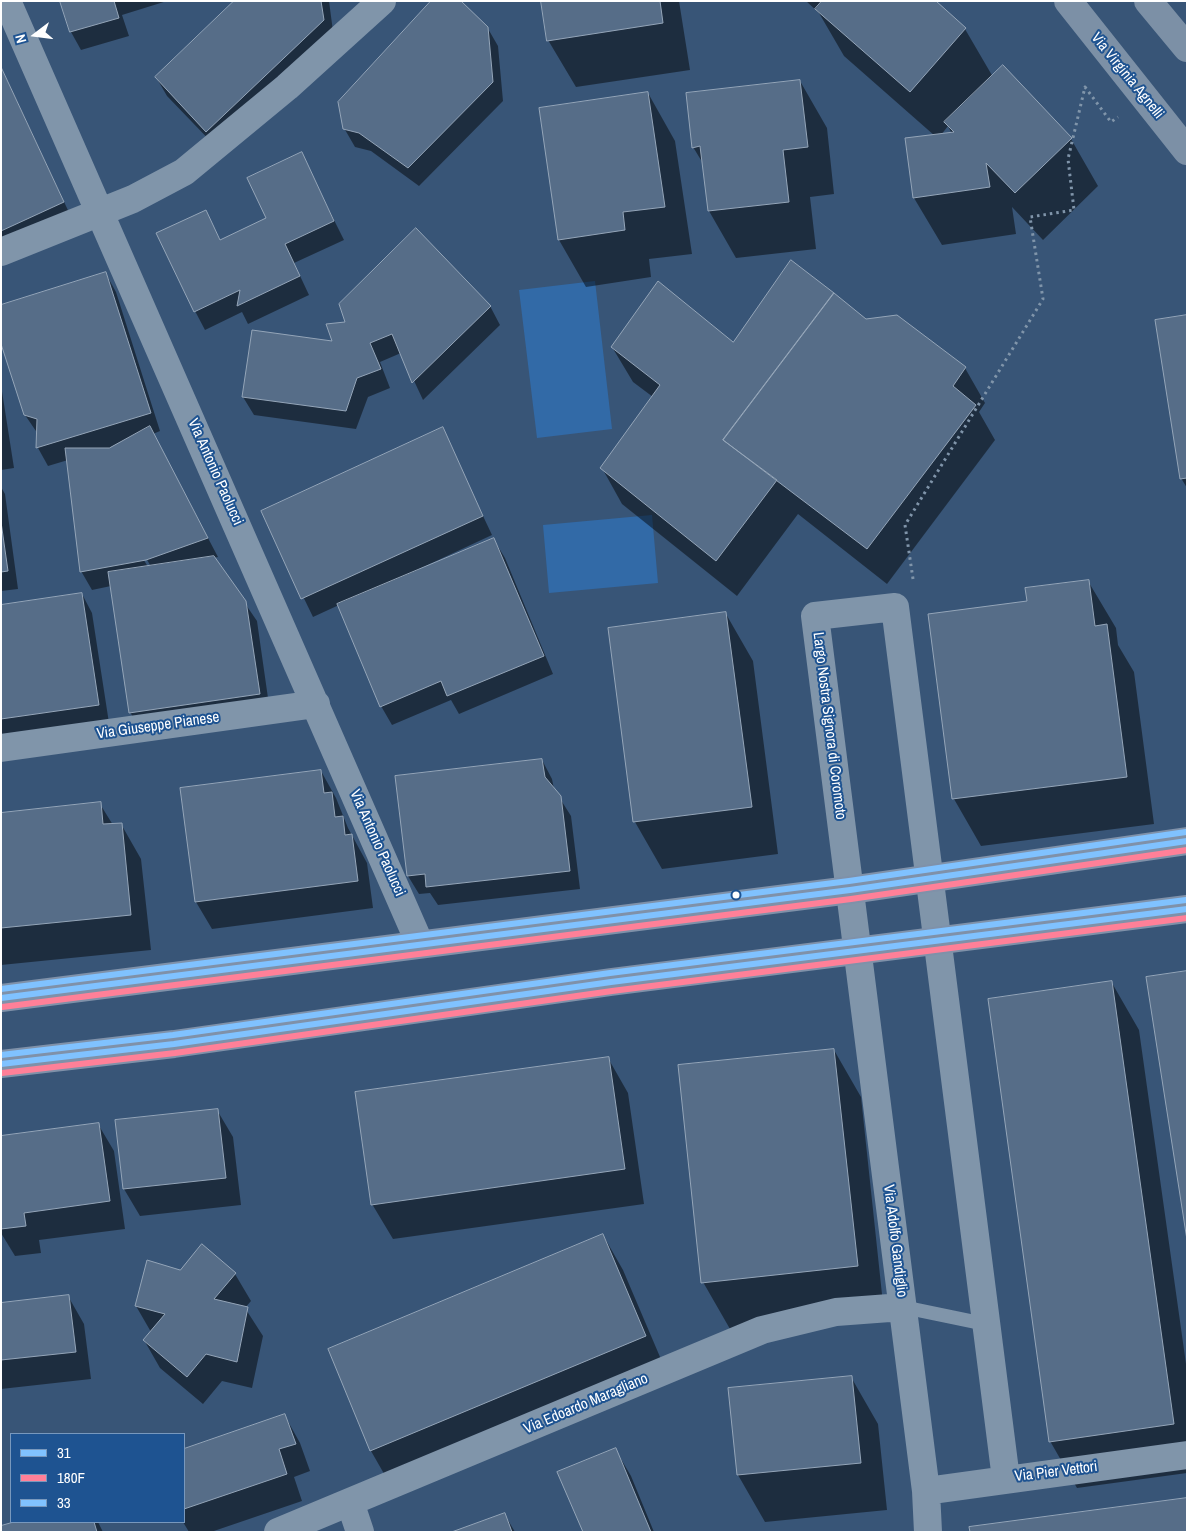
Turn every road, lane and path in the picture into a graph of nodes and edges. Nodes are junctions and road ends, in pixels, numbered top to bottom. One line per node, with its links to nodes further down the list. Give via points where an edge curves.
1 (7, 1): 8 (street, Via Antonio Paolucci)
2 (382, 1): 8 (street, via 288,87 195,165 153,190)
3 (1068, 1): 7 (street, Via Virginia Agnelli)
4 (1148, 1): 5 (street)
5 (1187, 48)
6 (1119, 117): 10 (path, via 1111,122 1086,87 1068,159 1074,210 1030,218 1043,299 905,525)
7 (1187, 151)
8 (101, 212): 9 (street); 11 (street, Via Antonio Paolucci)
9 (1, 252)
10 (913, 583)
11 (316, 704): 12 (street, Via Giuseppe Pianese); 18 (street, Via Antonio Paolucci)
12 (1, 748)
13 (1187, 841): 14 (main road)
14 (929, 879): 15 (main road); 15 (street, Largo Nostra Signora di Coromoto, via 895,608 815,616); 17 (street)
15 (850, 890): 18 (main road); 19 (street, Via Adolfo Gandiglio)
16 (1187, 909): 17 (main road)
17 (936, 941): 19 (main road); 23 (street)
18 (420, 944): 20 (main road)
19 (857, 951): 21 (main road, via 174,1044); 22 (street, Via Adolfo Gandiglio)
20 (1, 998)
21 (1, 1064)
22 (903, 1307): 23 (lane); 26 (street, Via Adolfo Gandiglio); 27 (street, Via Edoardo Maragliano, via 836,1312 762,1330)
23 (985, 1324): 25 (street)
24 (1187, 1455): 25 (street, Via Pier Vettori)
25 (1006, 1479): 26 (street, Via Pier Vettori)
26 (926, 1490): 30 (street, Via Adolfo Gandiglio)
27 (350, 1502): 28 (street, Via Edoardo Maragliano); 29 (street)
28 (278, 1532)
29 (360, 1532)
30 (928, 1532)

